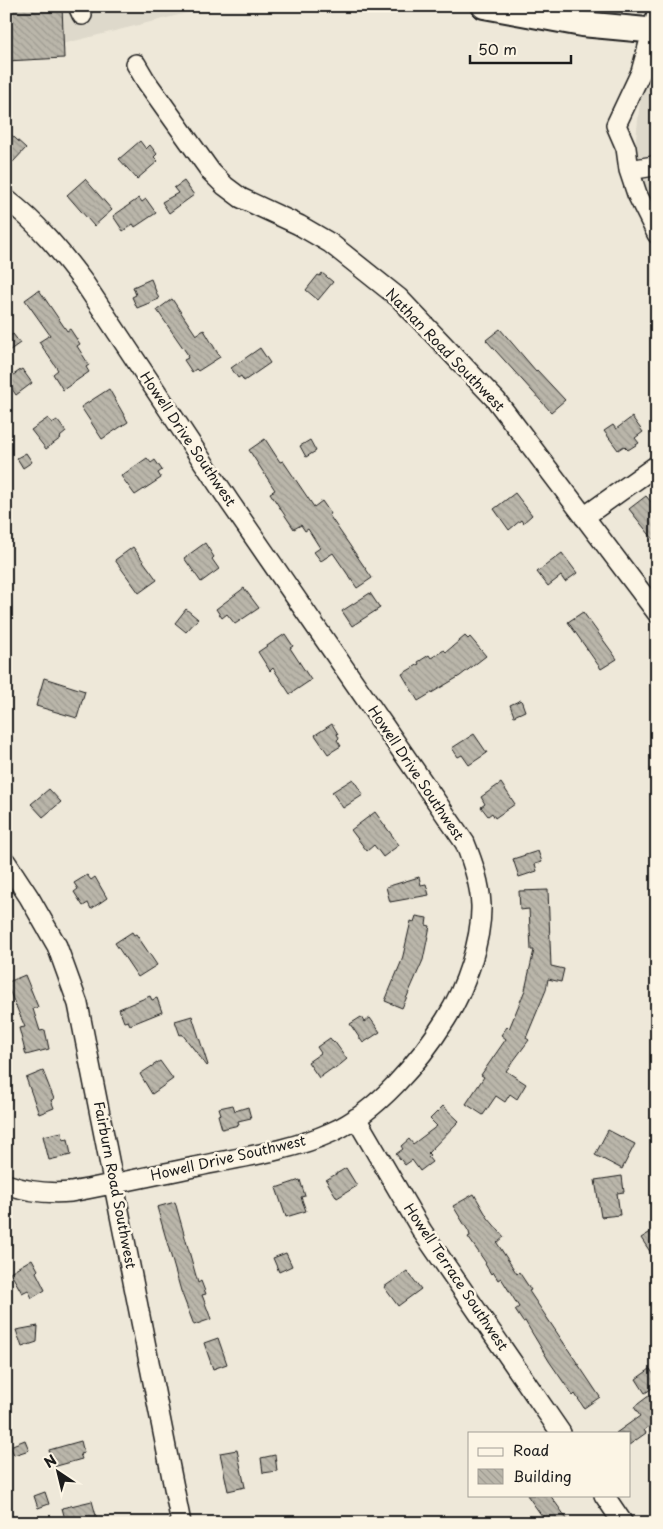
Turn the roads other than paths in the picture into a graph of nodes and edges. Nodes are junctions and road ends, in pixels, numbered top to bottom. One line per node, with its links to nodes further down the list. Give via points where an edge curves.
1 (484, 6): 2 (main road)
2 (513, 9): 3 (main road)
3 (542, 12): 4 (main road, via 582,24)
4 (656, 25): 7 (street, via 641,72 616,125 626,148)
5 (136, 64): 11 (street, Nathan Road Southwest, via 225,186 241,198 299,224 330,243 399,298 496,400)
6 (657, 164): 7 (street)
7 (629, 170): 9 (street, via 636,194)
8 (6, 199): 14 (street, Howell Drive Southwest, via 37,226 85,284 229,502 464,843 476,872 481,904 479,929 461,990 446,1019 413,1064 380,1099)
9 (657, 234)
10 (657, 466): 11 (street)
11 (584, 517): 12 (street, Nathan Road Southwest)
12 (657, 613)
13 (6, 862): 16 (street, Fairburn Road Southwest, via 56,946 78,1004)
14 (356, 1118): 16 (street, Howell Drive Southwest, via 303,1143); 17 (street, Howell Terrace Southwest, via 422,1231)
15 (6, 1184): 16 (street, Howell Drive Southwest, via 50,1194)
16 (114, 1184): 19 (street, Fairburn Road Southwest)
17 (560, 1432)
18 (605, 1496): 20 (street)
19 (181, 1523)
20 (623, 1523)

